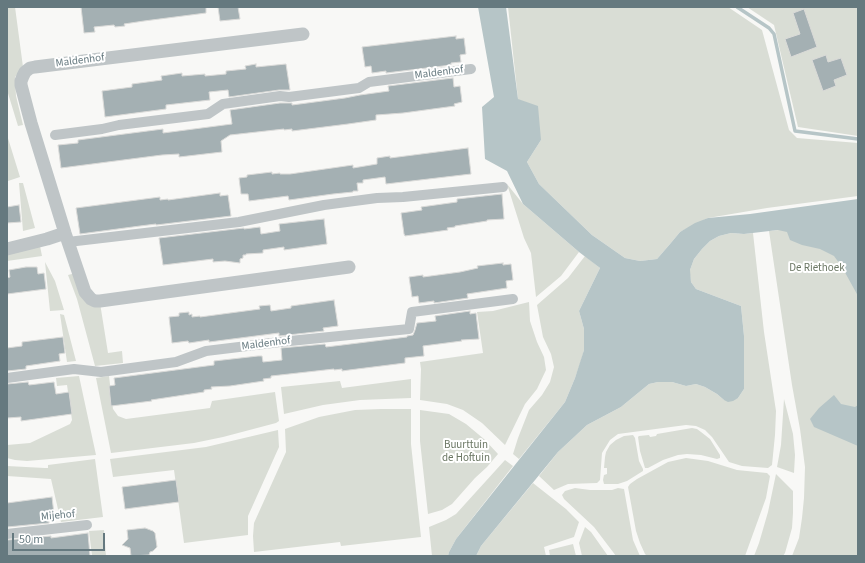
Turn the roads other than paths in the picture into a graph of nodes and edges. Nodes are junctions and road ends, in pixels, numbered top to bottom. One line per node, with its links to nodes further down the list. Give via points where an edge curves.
1 (303, 34): 5 (street, Maldenhof, via 40,66 25,72 21,85)
2 (471, 69): 3 (street, Maldenhof, via 369,82 360,88 223,104 208,114)
3 (55, 135)
4 (503, 187): 5 (street, via 339,203 239,222)
5 (66, 238): 6 (street, via 47,239); 7 (street, Maldenhof, via 85,292 95,301)
6 (7, 249)
7 (349, 267)
8 (513, 299): 9 (street, Maldenhof, via 412,312 409,329 206,351 176,362 101,372 74,369)
9 (7, 378)
10 (88, 525): 11 (street, Mijehof)
11 (7, 534)

